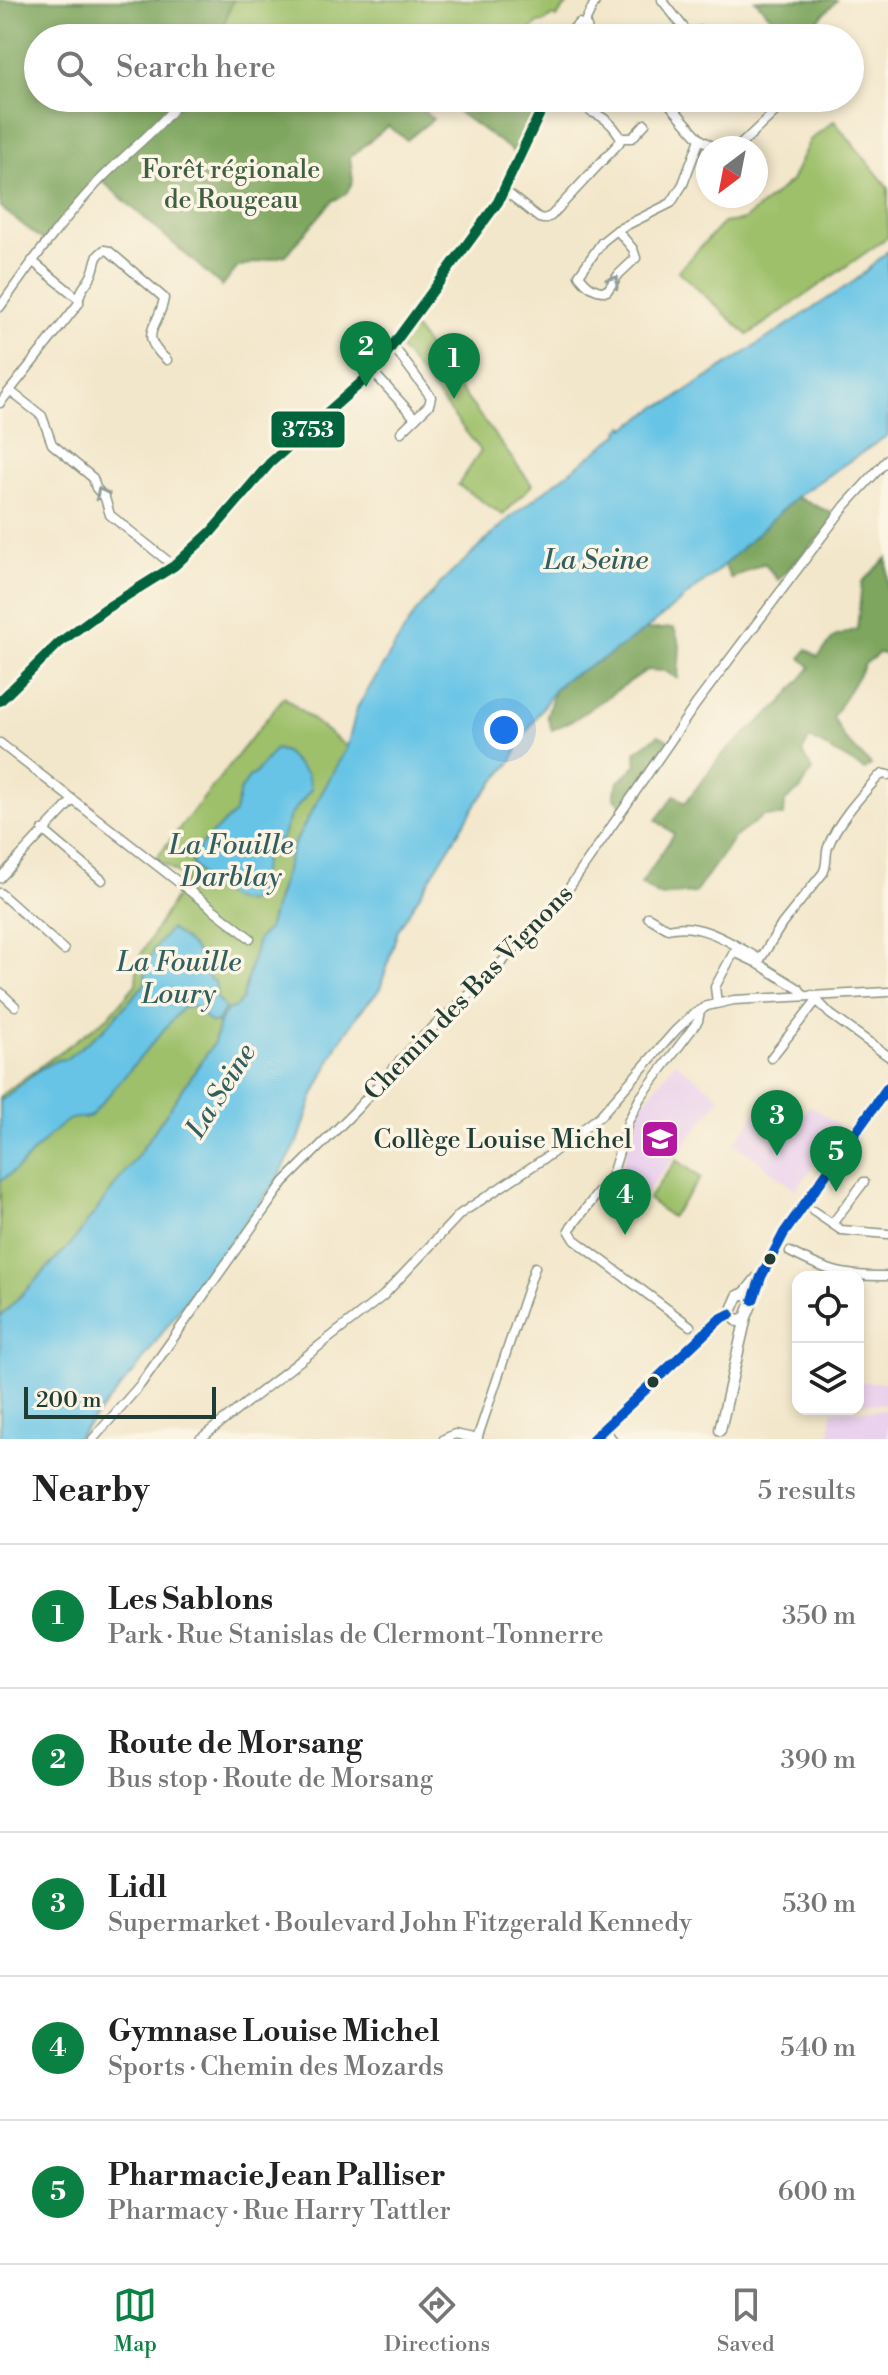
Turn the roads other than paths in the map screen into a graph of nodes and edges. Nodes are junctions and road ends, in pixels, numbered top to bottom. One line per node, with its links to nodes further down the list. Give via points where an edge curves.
1 (596, 0): 4 (street)
2 (662, 0): 5 (street)
3 (578, 24): 4 (street)
4 (584, 24)
5 (677, 24)
6 (171, 112): 18 (street, via 99,182)
7 (540, 112): 16 (street)
8 (591, 112): 14 (street, via 601,115)
9 (676, 112): 12 (street)
10 (775, 112): 13 (street)
11 (645, 124): 14 (street, via 632,138)
12 (697, 136)
13 (750, 136)
14 (621, 138): 16 (street, via 544,219)
15 (696, 150): 17 (street, via 671,203)
16 (504, 190): 21 (street)
17 (617, 230): 17 (street, one-way to 17, via 579,275 601,292 636,258)
18 (32, 261): 19 (street); 20 (street)
19 (79, 299): 22 (street, via 96,256 109,251 162,294 164,302 150,338); 24 (street)
20 (0, 307)
21 (394, 347): 23 (street); 26 (street, via 431,396)
22 (167, 360)
23 (373, 372): 26 (street); 29 (street, via 270,463)
24 (10, 391): 25 (street); 29 (street, one-way to 24, via 110,515 93,478 52,444 42,416)
25 (0, 403)
26 (415, 418): 27 (street)
27 (401, 432)
28 (888, 459): 64 (street, Chemin des Bas Vignons, via 845,506 696,704 560,901 284,1182 140,1385)
29 (174, 566): 30 (street, via 59,643)
30 (0, 701)
31 (0, 743): 33 (street)
32 (888, 775): 41 (street, via 881,774 852,808 827,848 823,873)
33 (72, 801): 34 (street); 39 (street)
34 (43, 830): 35 (street); 36 (street)
35 (0, 878)
36 (102, 880)
37 (0, 893): 40 (street)
38 (648, 917): 41 (street, via 668,929 680,926 718,935)
39 (250, 938)
40 (64, 950)
41 (758, 963): 44 (street); 45 (street, via 734,952 715,987)
42 (0, 992): 46 (street)
43 (888, 992): 44 (street)
44 (810, 997): 45 (street); 48 (street); 49 (street)
45 (717, 1003): 47 (street)
46 (15, 1006)
47 (700, 1011): 61 (street, via 698,1021 640,1098 612,1175 569,1230 575,1240); 65 (street, via 676,1030 600,1116 460,1214 383,1296)
48 (888, 1056)
49 (771, 1058)
50 (888, 1087): 58 (main road, via 880,1107 783,1237)
51 (864, 1182): 53 (street)
52 (813, 1211): 53 (street)
53 (832, 1224): 54 (street, via 851,1233)
54 (888, 1234)
55 (790, 1252): 57 (street, via 837,1274)
56 (535, 1267): 67 (street)
57 (888, 1276)
58 (749, 1297): 59 (main road, via 738,1296); 60 (main road)
59 (730, 1314): 60 (main road); 62 (main road)
60 (744, 1319): 63 (main road)
61 (690, 1326)
62 (604, 1429): 68 (main road); 69 (street)
63 (720, 1434)
64 (93, 1439)
65 (200, 1439)
66 (444, 1439): 67 (street, via 455,1434)
67 (477, 1439)
68 (593, 1439)
69 (612, 1439)

